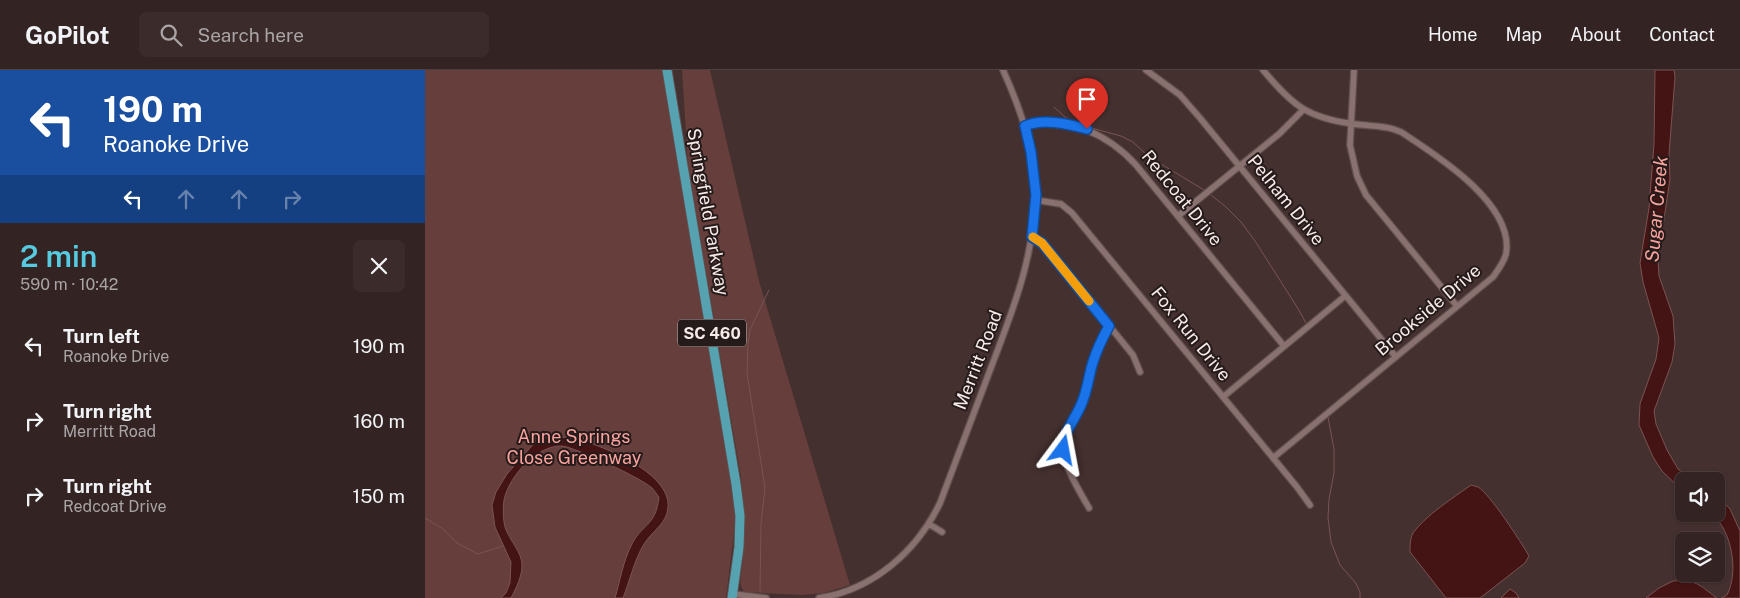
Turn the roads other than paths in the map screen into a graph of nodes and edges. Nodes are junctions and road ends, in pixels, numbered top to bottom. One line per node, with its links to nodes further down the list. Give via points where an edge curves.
1 (667, 70): 25 (main road, Springfield Parkway / SC 460, via 736,484 740,516)
2 (1003, 70): 8 (street, Merritt Road)
3 (1146, 70): 9 (street, Pelham Drive, via 1180,95)
4 (1263, 70): 6 (street, Brookside Drive)
5 (1355, 70): 7 (street)
6 (1303, 110): 7 (street, Brookside Drive); 9 (street)
7 (1351, 124): 14 (street, via 1352,157 1366,195); 14 (street, Brookside Drive, via 1386,127 1412,139 1458,170 1501,221 1506,247 1501,264 1493,277)
8 (1025, 126): 10 (street, Merritt Road); 11 (street, Redcoat Drive, via 1059,123 1103,136 1129,156)
9 (1240, 166): 11 (street); 13 (street, Pelham Drive)
10 (1035, 200): 12 (street, Merritt Road); 19 (street, Fox Run Drive, via 1061,204 1072,213)
11 (1178, 216): 16 (street, Redcoat Drive)
12 (1032, 237): 15 (street, via 1042,243); 23 (street, Merritt Road, via 1016,302 940,503)
13 (1345, 296): 16 (street); 17 (street, Pelham Drive)
14 (1457, 306): 17 (street, Brookside Drive)
15 (1109, 326): 18 (street, via 1133,355); 22 (street, via 1092,364 1083,402 1063,441 1072,480)
16 (1284, 346): 19 (street)
17 (1395, 356): 20 (street, Brookside Drive)
18 (1140, 372)
19 (1223, 397): 20 (street, Fox Run Drive)
20 (1273, 458): 21 (street, Fox Run Drive)
21 (1310, 505)
22 (1089, 508)
23 (929, 524): 24 (street); 27 (street, Merritt Road, via 904,554 879,574 851,589)
24 (942, 532)
25 (733, 596): 26 (street)
26 (766, 598)
27 (819, 598)

